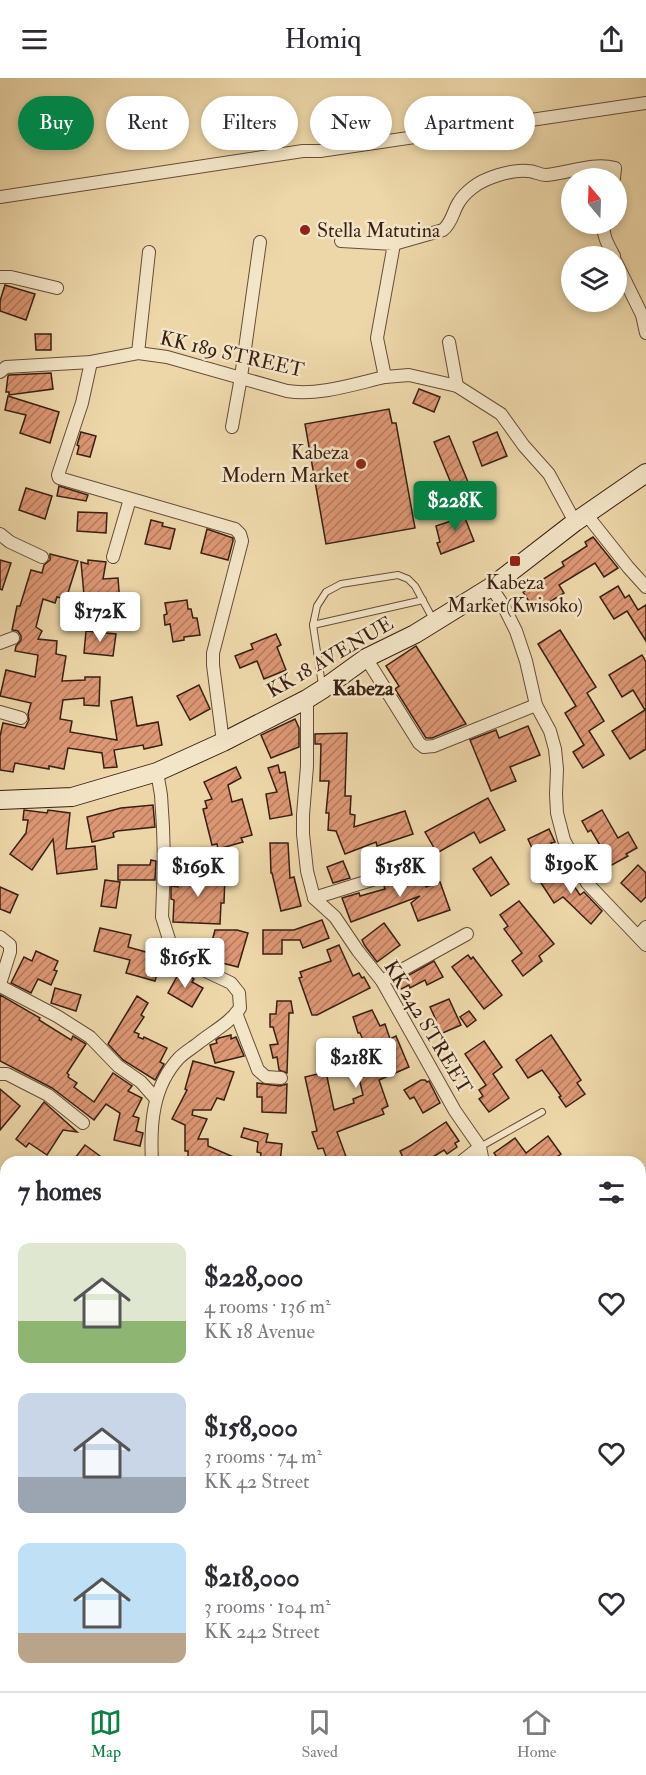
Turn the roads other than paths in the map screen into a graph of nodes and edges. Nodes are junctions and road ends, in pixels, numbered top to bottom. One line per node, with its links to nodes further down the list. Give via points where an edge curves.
1 (646, 103): 5 (street)
2 (577, 168): 3 (street)
3 (615, 168)
4 (561, 172): 8 (street, via 545,175 528,171 484,180 464,195 443,230)
5 (0, 197)
6 (341, 241): 8 (street)
7 (260, 242): 18 (street)
8 (394, 244): 19 (street, via 377,338)
9 (149, 252): 15 (street)
10 (0, 277): 12 (street)
11 (627, 284): 13 (street)
12 (57, 288)
13 (646, 333)
14 (450, 342): 20 (street)
15 (138, 353): 16 (street, KK 189 STREET); 18 (street, KK 189 STREET)
16 (91, 362): 17 (street, KK 189 STREET, via 11,366); 23 (street, via 58,475 64,481)
17 (0, 372)
18 (241, 377): 19 (street, KK 189 STREET, via 298,393); 21 (street)
19 (385, 377): 20 (street, KK 189 STREET, via 409,375)
20 (457, 386): 24 (street, KK 189 STREET, via 501,414)
21 (232, 427)
22 (646, 473): 24 (main road, KK 18 AVENUE)
23 (129, 499): 27 (street); 41 (street, via 235,528 240,534 242,541 213,653)
24 (580, 518): 28 (main road, KK 18 AVENUE); 29 (street, KK 189 STREET)
25 (0, 534): 26 (street)
26 (42, 557)
27 (113, 557)
28 (492, 587): 31 (main road, KK 18 AVENUE); 38 (street, via 516,631)
29 (646, 587)
30 (423, 600): 31 (lane); 32 (lane); 32 (lane, via 408,579 398,575 341,584 326,592 317,606)
31 (435, 622): 35 (main road, KK 18 AVENUE)
32 (313, 625): 36 (lane)
33 (13, 638): 34 (street)
34 (0, 642)
35 (366, 658): 36 (main road, KK 18 AVENUE); 38 (street, via 424,747)
36 (323, 689): 37 (main road, KK 18 AVENUE)
37 (307, 699): 41 (main road, KK 18 AVENUE); 45 (street, via 303,834)
38 (537, 705): 47 (street, via 555,749 557,813 564,840 587,883)
39 (0, 712): 40 (street)
40 (21, 717)
41 (223, 742): 42 (main road, KK 18 AVENUE)
42 (157, 772): 43 (main road, KK 18 AVENUE, via 72,797); 51 (street, via 163,827 162,916 172,950 178,958 231,983 239,993 240,1008)
43 (0, 800)
44 (394, 873): 45 (street)
45 (314, 898): 49 (street, KK 242 STREET, via 335,917)
46 (467, 934): 49 (street)
47 (643, 936)
48 (0, 937): 50 (street, via 10,945)
49 (382, 981): 57 (street, KK 242 STREET, via 455,1111)
50 (0, 985): 54 (street, via 90,1037)
51 (236, 1013): 53 (street, via 258,1070 266,1077); 54 (street, via 180,1057 159,1087)
52 (0, 1074): 56 (street, via 48,1095)
53 (281, 1078)
54 (156, 1100): 58 (street)
55 (542, 1112): 57 (lane)
56 (83, 1123)
57 (480, 1147): 59 (street); 60 (street)
58 (152, 1156)
59 (469, 1156)
60 (482, 1156)

